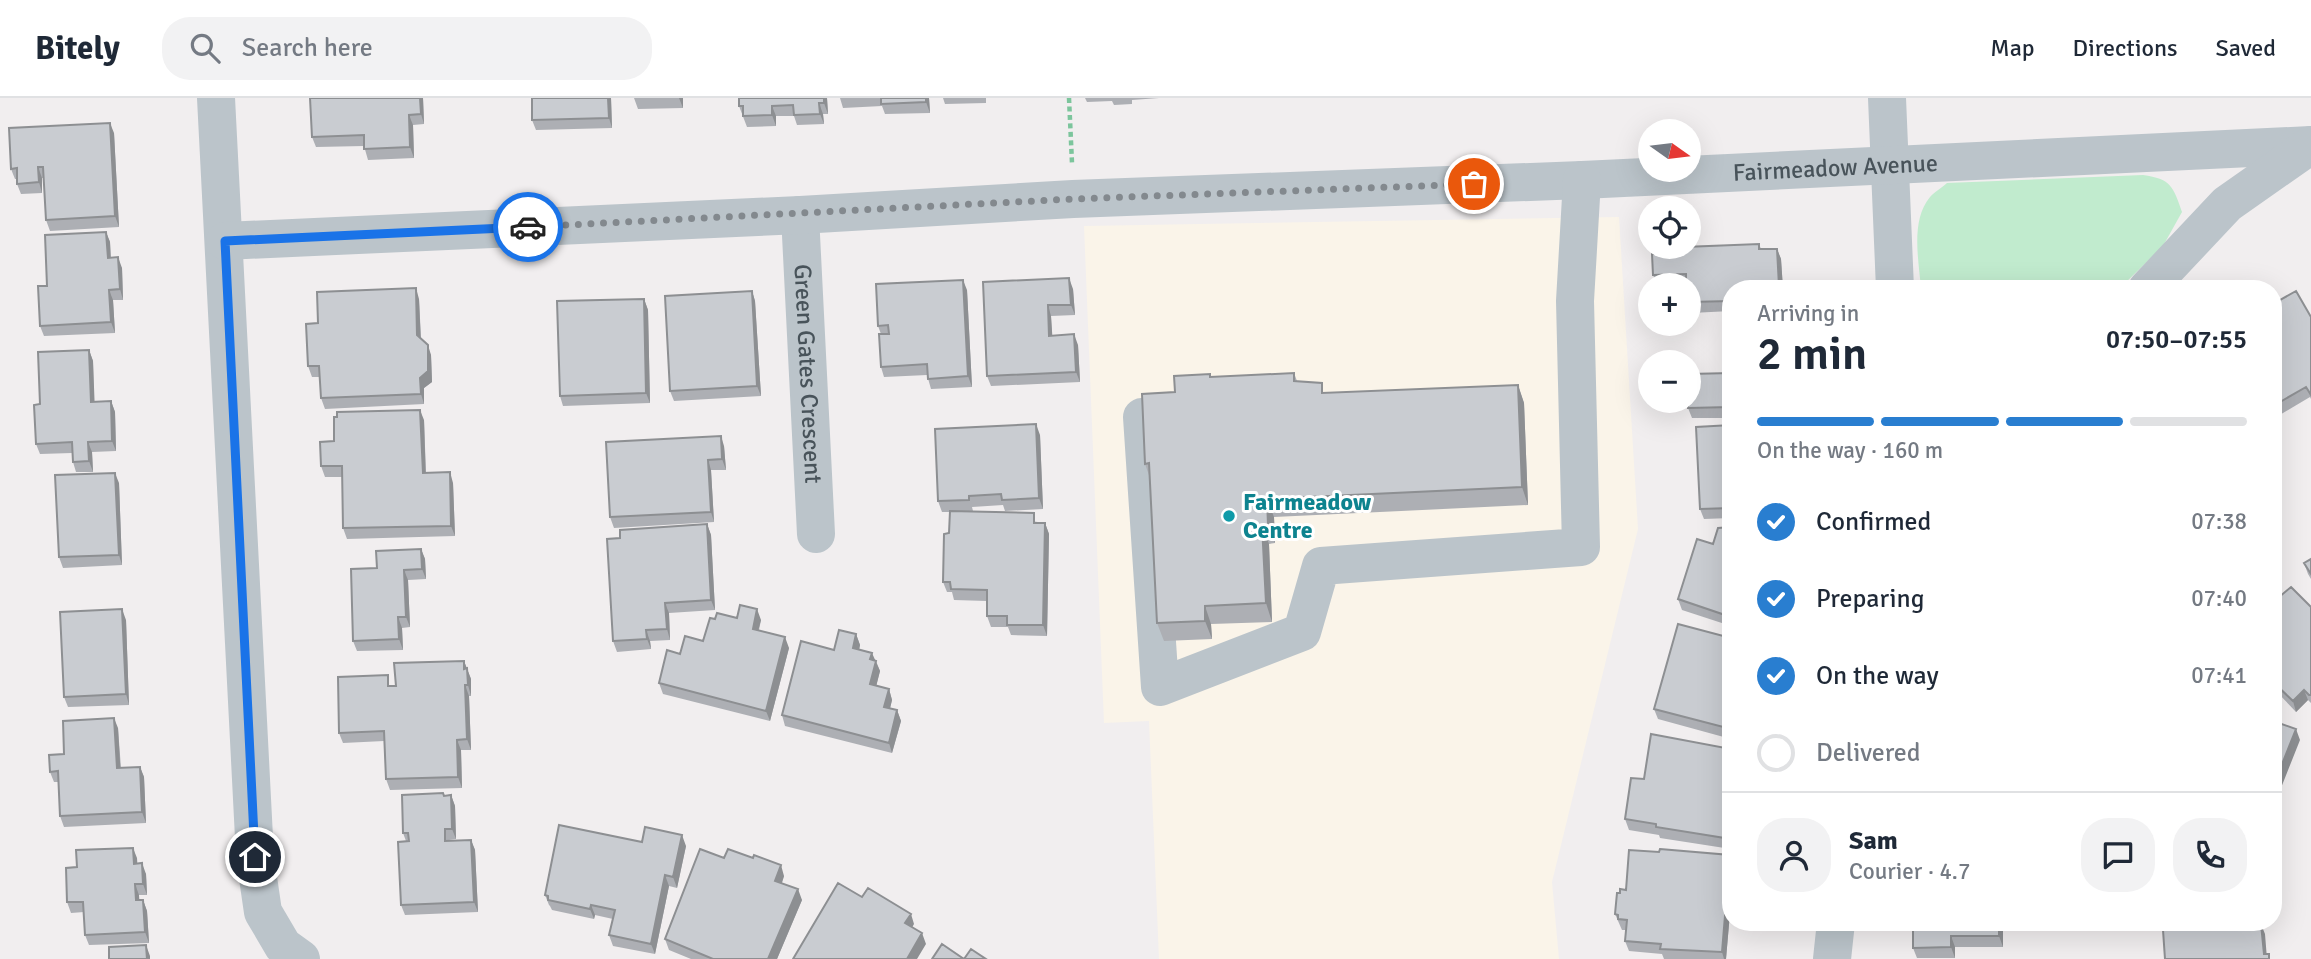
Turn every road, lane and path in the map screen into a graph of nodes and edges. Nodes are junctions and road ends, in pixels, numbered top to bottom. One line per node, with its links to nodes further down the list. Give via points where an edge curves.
1 (216, 98): 8 (street)
2 (1069, 98): 6 (path)
3 (1886, 98): 4 (street)
4 (1891, 163): 5 (street, Fairmeadow Avenue); 9 (street); 10 (street, Fairmeadow Avenue, via 2311,145 2227,204)
5 (1581, 180): 6 (street, Fairmeadow Avenue); 11 (street, via 1575,301 1581,547 1321,566 1302,632 1160,687)
6 (1073, 199): 7 (street, Fairmeadow Avenue)
7 (800, 215): 8 (street, Fairmeadow Avenue); 12 (street, Green Gates Crescent)
8 (225, 241): 14 (street, via 255,857 263,912 283,946)
9 (1895, 280)
10 (2155, 280)
11 (1142, 417)
12 (816, 534)
13 (1835, 931): 15 (street)
14 (301, 959)
15 (1832, 959)

